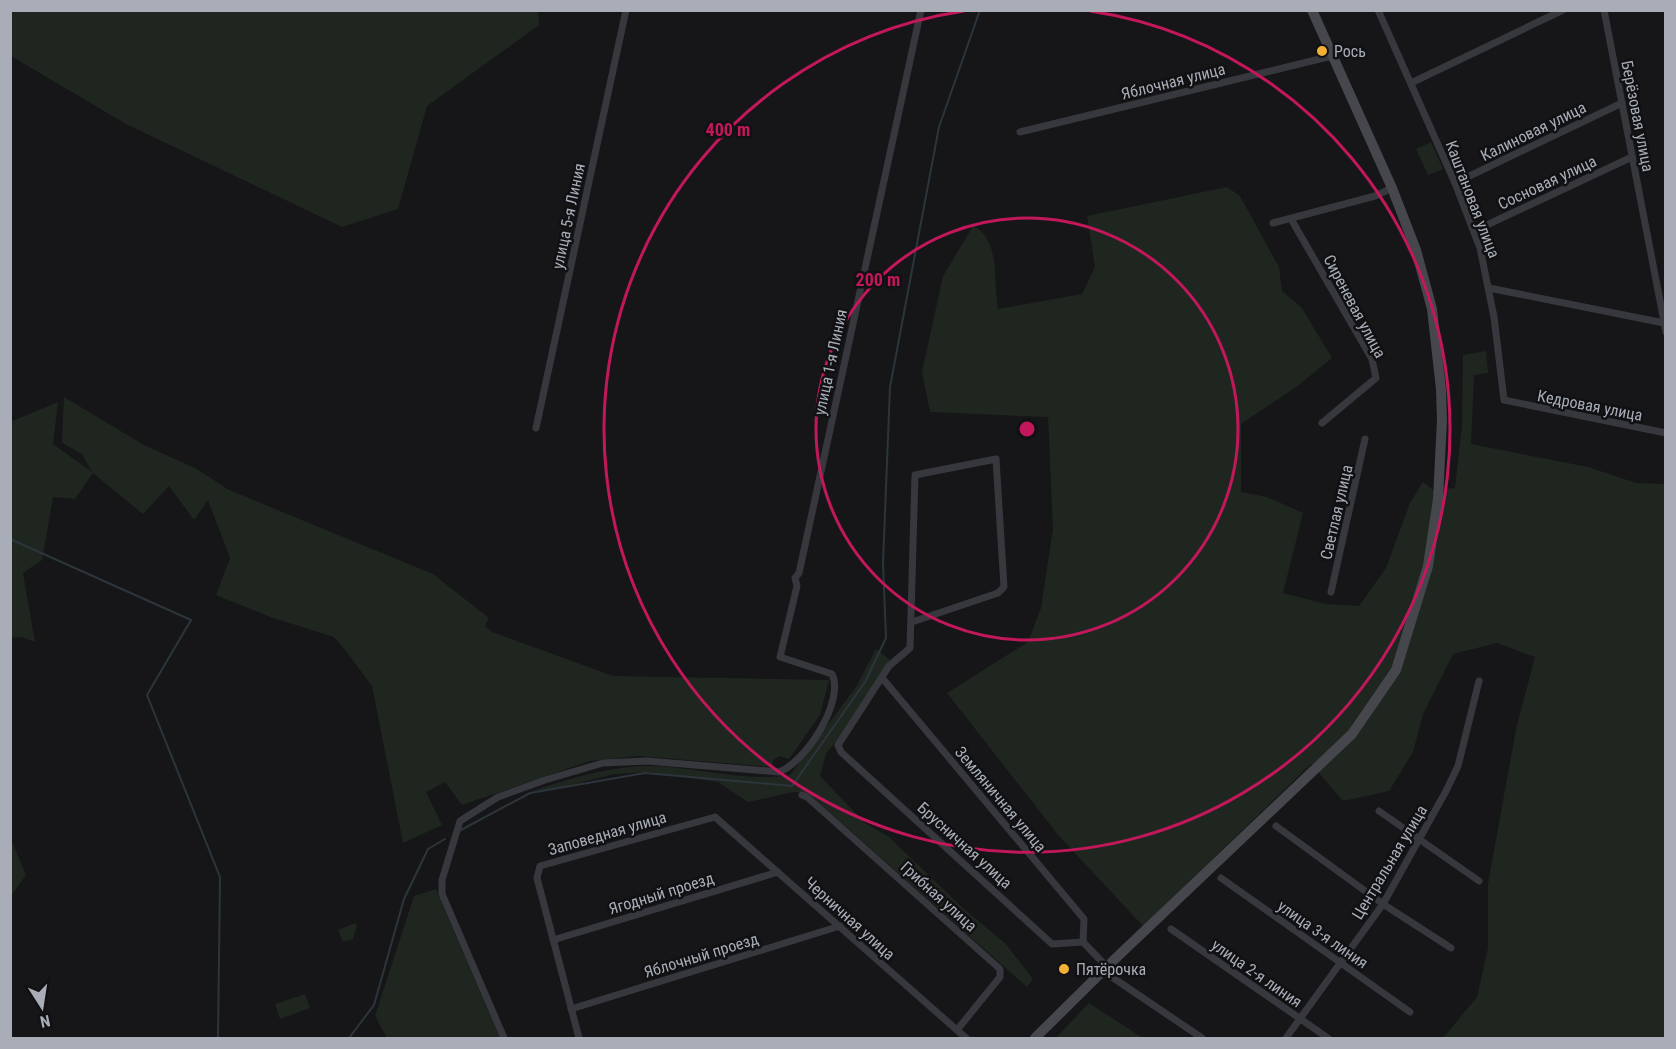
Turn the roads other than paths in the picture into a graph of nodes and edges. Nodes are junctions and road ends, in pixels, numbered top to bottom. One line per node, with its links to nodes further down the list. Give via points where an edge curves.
1 (626, 10): 22 (street, улица 5-я Линия)
2 (921, 10): 49 (street, улица 1-я Линия, via 780,657 831,674 837,685 832,705 802,756 786,770 774,773 647,761 603,763 498,798 460,821 442,880 442,894)
3 (1312, 10): 7 (street)
4 (1378, 10): 8 (street, Каштановая улица)
5 (1563, 10): 8 (street)
6 (1604, 10): 9 (street, Берёзовая улица)
7 (1332, 56): 10 (street, Яблочная улица); 13 (street)
8 (1411, 83): 12 (street, Каштановая улица)
9 (1622, 103): 11 (street, Берёзовая улица); 12 (street, Калиновая улица)
10 (1020, 132)
11 (1632, 157): 16 (street, Сосновая улица); 18 (street, Берёзовая улица)
12 (1455, 183): 16 (street, Каштановая улица)
13 (1392, 188): 14 (street); 44 (street, via 1416,250 1432,309 1442,420 1438,499 1428,566 1396,670 1352,734)
14 (1291, 219): 15 (street); 21 (street, Сиреневая улица, via 1372,360 1376,378)
15 (1273, 224)
16 (1474, 231): 17 (street, Каштановая улица)
17 (1489, 288): 18 (street); 20 (street, Каштановая улица, via 1502,397)
18 (1664, 323): 19 (street, Берёзовая улица)
19 (1665, 332)
20 (1510, 403): 23 (street, Кедровая улица)
21 (1322, 423)
22 (536, 428)
23 (1665, 433)
24 (1365, 439): 25 (street, Светлая улица)
25 (1331, 592)
26 (912, 622): 26 (street, via 998,593 1004,587 996,459 915,475); 27 (street, via 909,648)
27 (883, 679): 41 (street, Земляничная улица, via 1084,919); 41 (street, Брусничная улица, via 838,745 841,752 1052,944)
28 (1479, 681): 33 (street, Центральная улица, via 1458,766)
29 (802, 795): 48 (street, Грибная улица, via 1000,969 1000,976)
30 (1379, 811): 33 (street)
31 (716, 817): 34 (street, Черничная улица); 40 (street, Заповедная улица, via 540,866 537,878)
32 (1276, 826): 37 (street)
33 (1418, 840): 36 (street); 37 (street, Центральная улица)
34 (778, 872): 38 (street, Черничная улица); 40 (street, Ягодный проезд)
35 (1221, 878): 43 (street, улица 3-я линия)
36 (1479, 881)
37 (1383, 903): 42 (street); 43 (street, Центральная улица)
38 (840, 926): 45 (street, Яблочный проезд); 48 (street, Черничная улица)
39 (1171, 929): 47 (street, улица 2-я линия)
40 (553, 940): 45 (street, Заповедная улица)
41 (1083, 942): 44 (street)
42 (1451, 948)
43 (1341, 961): 46 (street, улица 3-я линия); 47 (street, Центральная улица)
44 (1105, 969): 52 (street); 53 (street)
45 (571, 1010): 50 (street, Заповедная улица)
46 (1410, 1012)
47 (1299, 1019): 54 (street, Центральная улица); 55 (street, улица 2-я линия)
48 (957, 1030): 51 (street, Черничная улица)
49 (504, 1038)
50 (579, 1038)
51 (966, 1038)
52 (1035, 1038)
53 (1202, 1038)
54 (1286, 1038)
55 (1328, 1038)

